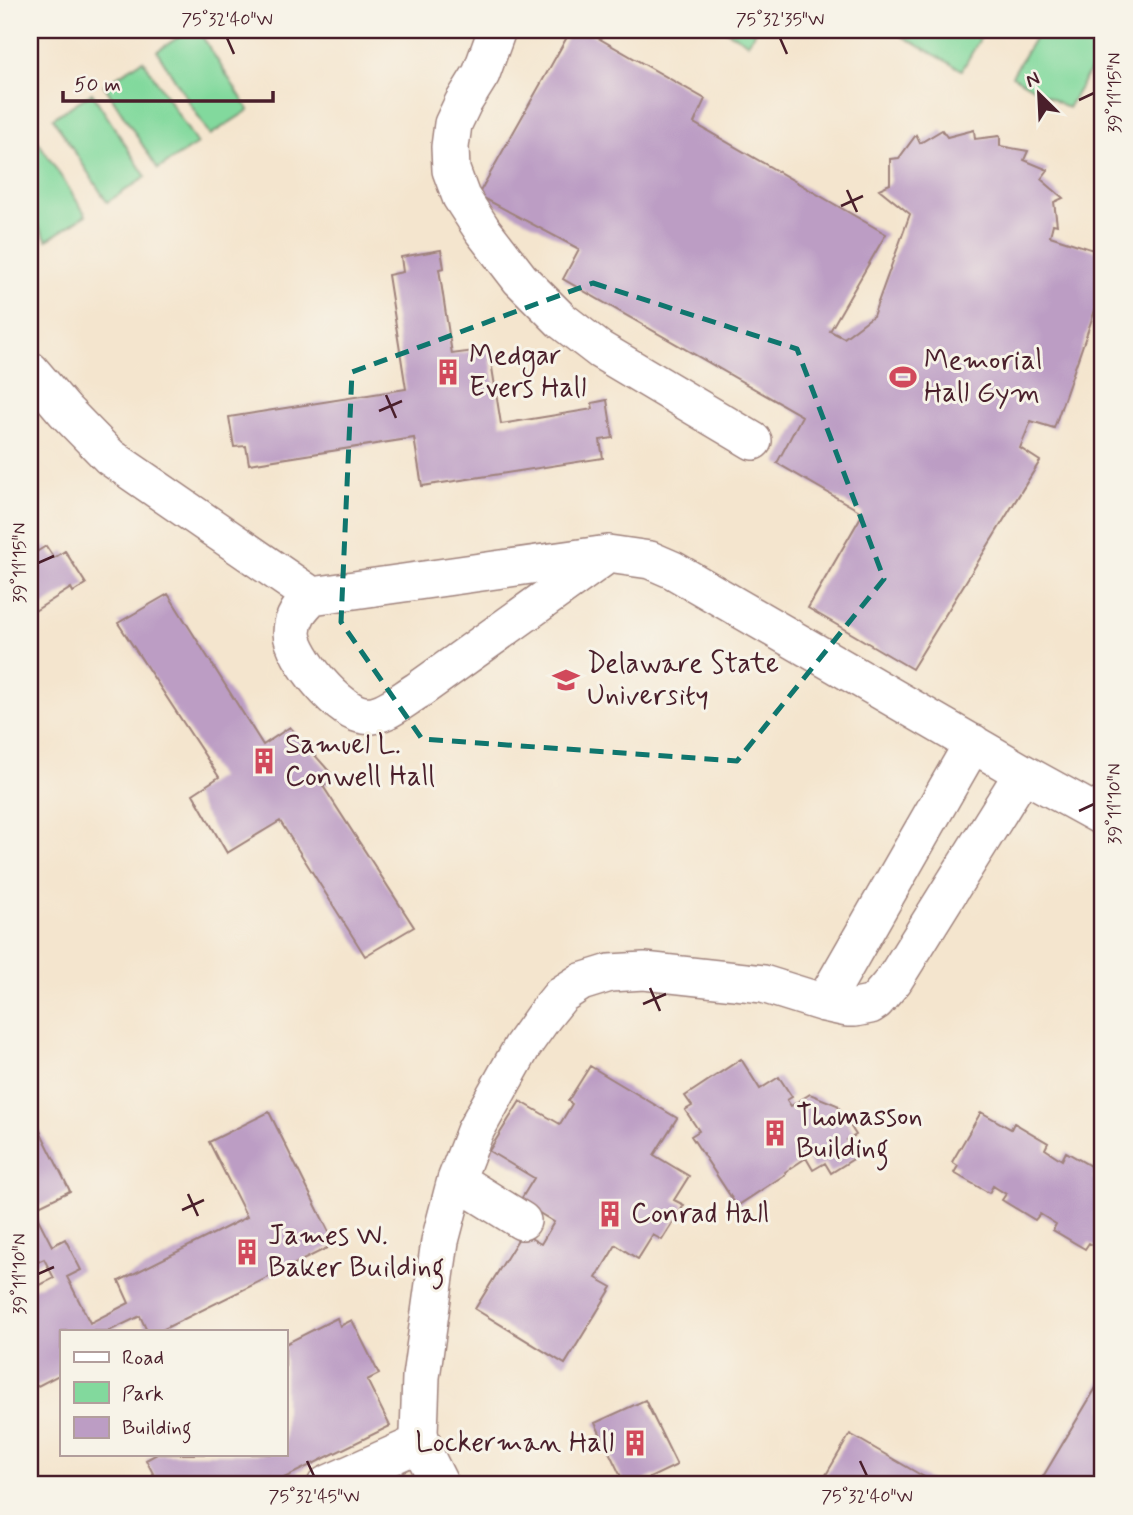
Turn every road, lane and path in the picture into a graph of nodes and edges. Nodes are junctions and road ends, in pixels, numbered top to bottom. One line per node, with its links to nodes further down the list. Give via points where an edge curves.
1 (497, 30): 3 (lane, via 481,74 453,124 451,170 461,198 520,279 561,320 600,351)
2 (30, 370): 5 (lane, via 110,457)
3 (753, 441)
4 (608, 554): 5 (lane); 5 (lane, via 417,691 366,716 335,699 298,650 292,634 297,612); 6 (lane, via 650,560 673,570)
5 (312, 596)
6 (973, 743): 7 (lane); 9 (lane)
7 (1023, 773): 8 (lane); 9 (lane, via 894,981 870,1005 847,1008)
8 (1103, 817)
9 (824, 1003): 10 (lane, via 763,984 644,971 610,973 581,982 561,995 522,1047 475,1131)
10 (456, 1181): 11 (lane); 12 (lane, via 440,1241 421,1377)
11 (522, 1221)
12 (422, 1442): 13 (lane); 14 (lane)
13 (326, 1485)
14 (440, 1485)

